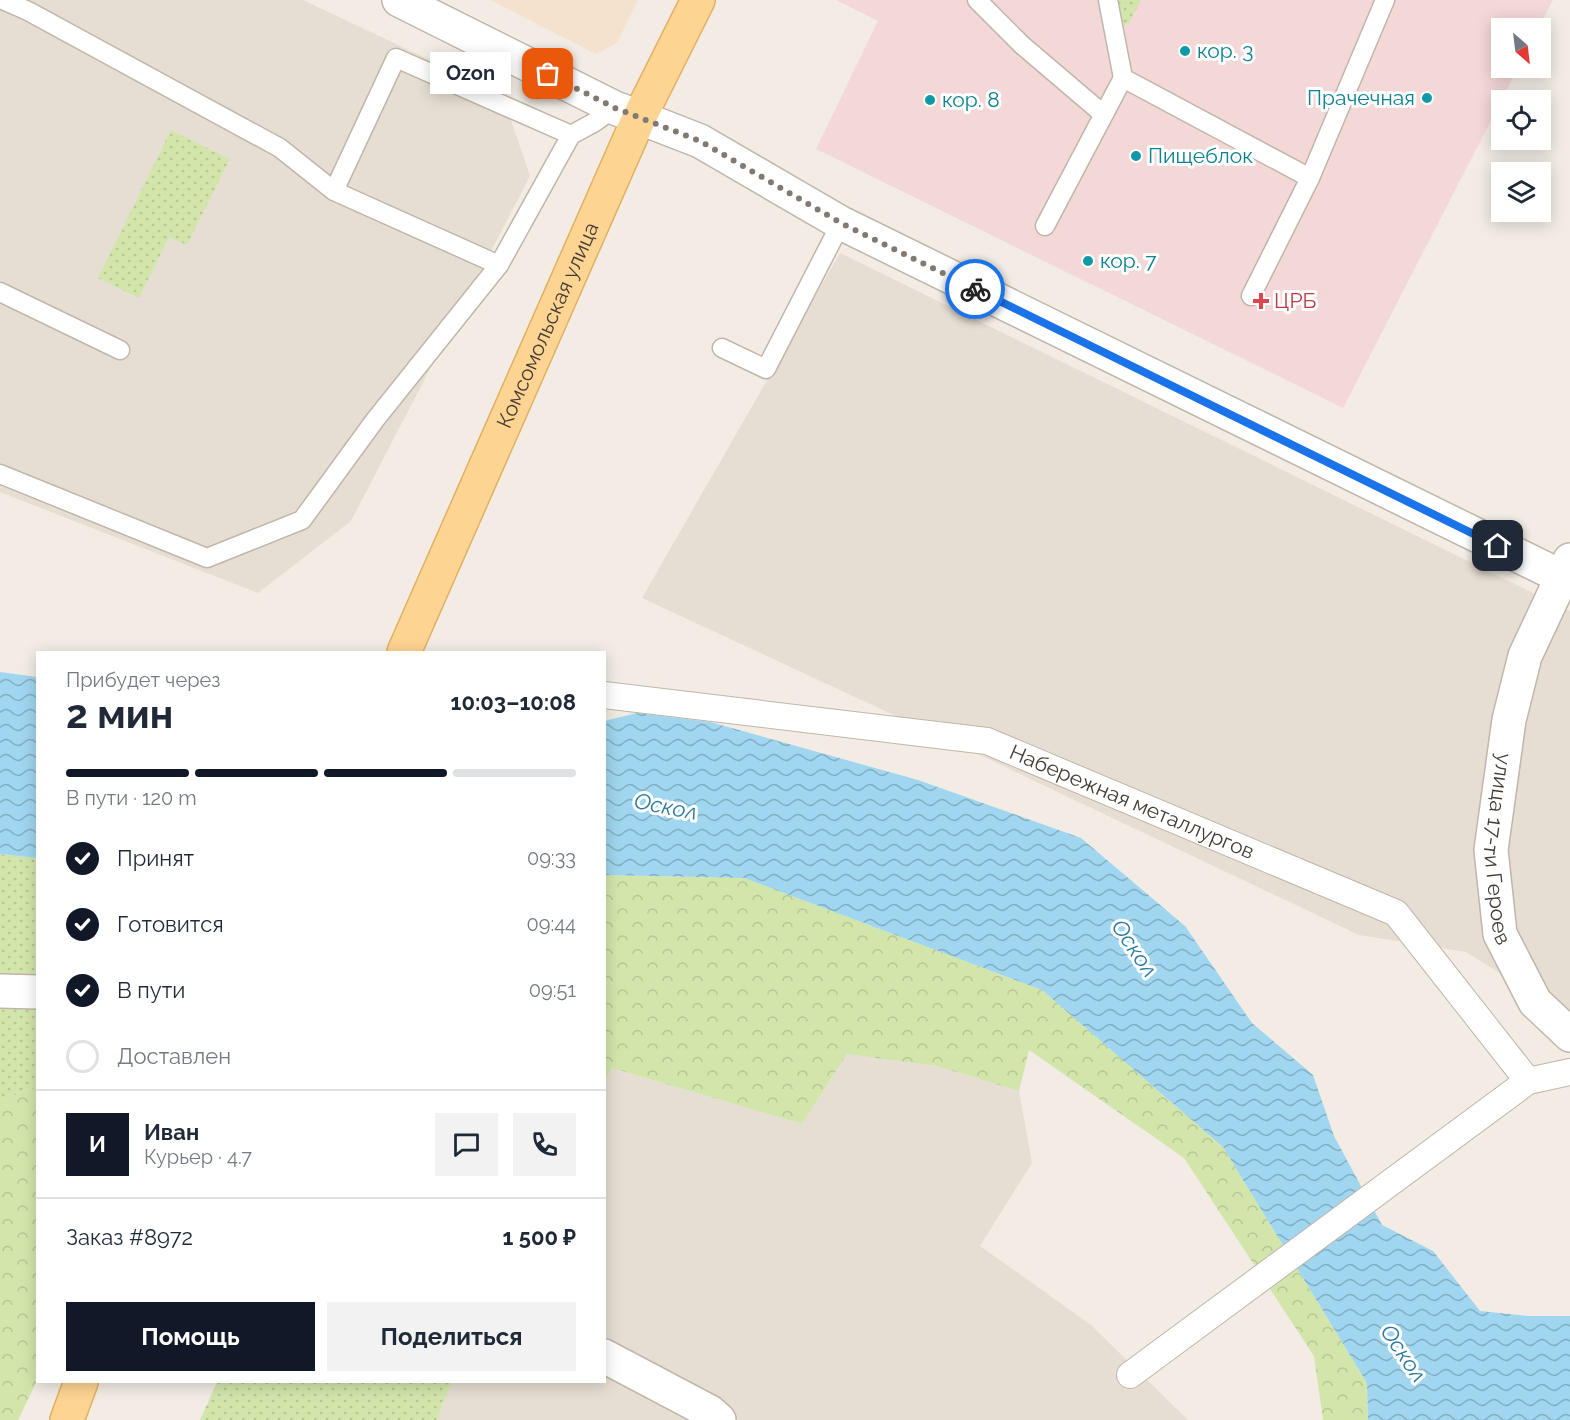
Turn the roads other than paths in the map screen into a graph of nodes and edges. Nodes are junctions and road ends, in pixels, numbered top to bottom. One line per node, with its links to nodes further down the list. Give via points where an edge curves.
1 (3, 0): 12 (lane, via 280,148)
2 (698, 0): 8 (main road, Комсомольская улица)
3 (977, 0): 9 (lane, via 1022,45)
4 (1108, 0): 7 (lane)
5 (1385, 0): 11 (lane)
6 (416, 5): 8 (street)
7 (1123, 78): 9 (lane); 11 (lane)
8 (627, 113): 10 (lane, via 595,122); 13 (street, via 700,141); 22 (main road, Комсомольская улица, via 614,176)
9 (1104, 114): 14 (lane)
10 (571, 135): 12 (lane, via 396,58); 15 (lane)
11 (1310, 178): 17 (lane)
12 (334, 190): 15 (lane)
13 (841, 223): 18 (lane, via 766,369); 21 (street)
14 (1045, 226)
15 (499, 265): 20 (lane, via 375,420 302,520 207,558)
16 (0, 292): 19 (lane)
17 (1251, 296)
18 (722, 348)
19 (120, 350)
20 (0, 474)
21 (1567, 573): 26 (street, улица 17-ти Героев, via 1525,656 1509,720 1491,850 1500,934 1535,1002)
22 (404, 651)
23 (606, 694): 28 (street, Набережная металлургов, via 987,741 1396,913)
24 (0, 991): 25 (street)
25 (36, 992)
26 (1570, 1035)
27 (1570, 1072): 28 (street)
28 (1528, 1081): 30 (street)
29 (606, 1357): 33 (street)
30 (1130, 1375)
31 (81, 1383): 32 (main road)
32 (67, 1420)
33 (719, 1420)

